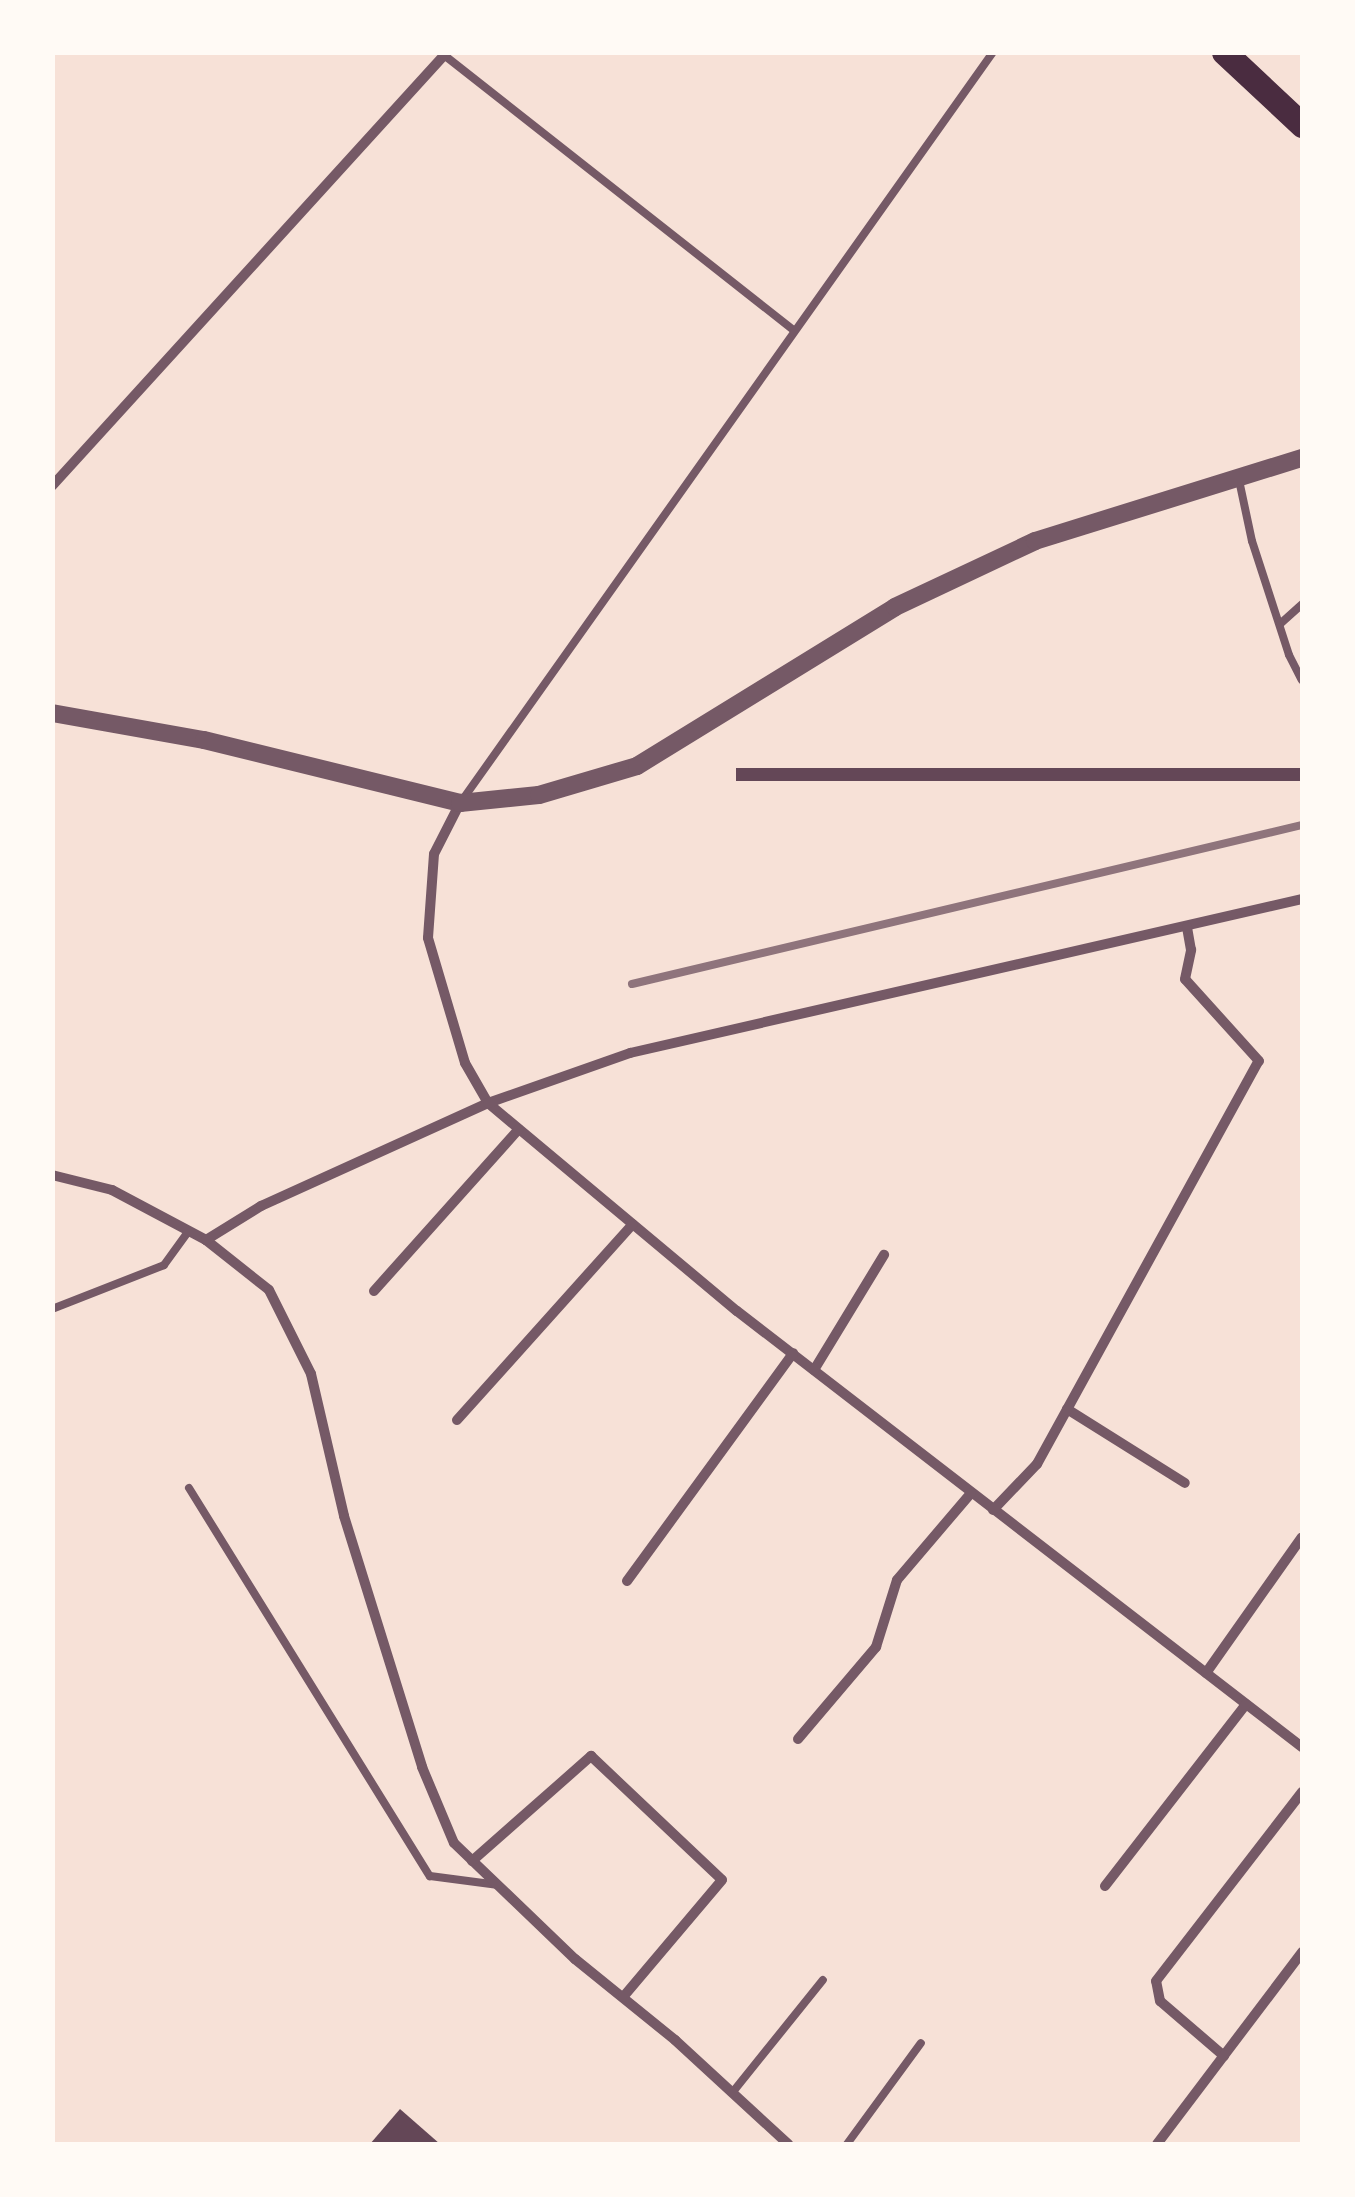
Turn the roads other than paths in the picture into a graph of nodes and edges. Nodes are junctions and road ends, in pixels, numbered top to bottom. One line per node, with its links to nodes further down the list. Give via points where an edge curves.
1 (993, 52): 5 (lane)
2 (1224, 52): 4 (main road)
3 (446, 54): 5 (lane); 8 (street)
4 (1302, 125)
5 (793, 330): 13 (lane)
6 (1302, 458): 7 (street)
7 (1238, 478): 10 (lane); 13 (street, via 1034,541 894,607 637,766 539,795)
8 (52, 486)
9 (1302, 604): 10 (lane)
10 (1280, 624): 11 (lane)
11 (1302, 680)
12 (52, 713): 13 (street, via 204,740)
13 (460, 803): 16 (street, via 434,854 428,938 465,1063)
14 (1302, 899): 15 (street)
15 (1186, 928): 16 (street, via 630,1054); 27 (street, via 1191,950 1184,979 1259,1061)
16 (488, 1103): 17 (street); 21 (street, via 261,1206)
17 (519, 1129): 19 (street); 23 (street)
18 (52, 1175): 20 (street, via 112,1190)
19 (633, 1224): 25 (street); 28 (street)
20 (187, 1233): 21 (street); 24 (lane, via 164,1266)
21 (206, 1240): 40 (street, via 269,1290 310,1374 344,1516 422,1767 454,1842)
22 (884, 1255): 26 (street)
23 (374, 1290)
24 (52, 1309)
25 (793, 1353): 26 (street); 34 (street)
26 (814, 1370): 31 (street)
27 (1067, 1409): 29 (street); 32 (street, via 1037,1464)
28 (457, 1420)
29 (1186, 1484)
30 (188, 1488): 41 (lane, via 430,1876)
31 (971, 1494): 32 (street); 37 (street, via 897,1580 876,1647)
32 (992, 1510): 35 (street)
33 (1302, 1538): 35 (street)
34 (627, 1580)
35 (1206, 1674): 36 (street)
36 (1246, 1704): 38 (street); 42 (street)
37 (798, 1740)
38 (1302, 1747)
39 (1302, 1792): 47 (street, via 1156,1981 1160,2001)
40 (472, 1861): 41 (street); 45 (street, via 591,1756 722,1880)
41 (498, 1885): 45 (street)
42 (1105, 1886)
43 (1302, 1952): 47 (street)
44 (823, 1980): 48 (lane)
45 (622, 1998): 48 (street)
46 (921, 2043): 50 (lane)
47 (1224, 2056): 51 (street)
48 (732, 2093): 49 (street)
49 (788, 2144)
50 (847, 2144)
51 (1157, 2144)

